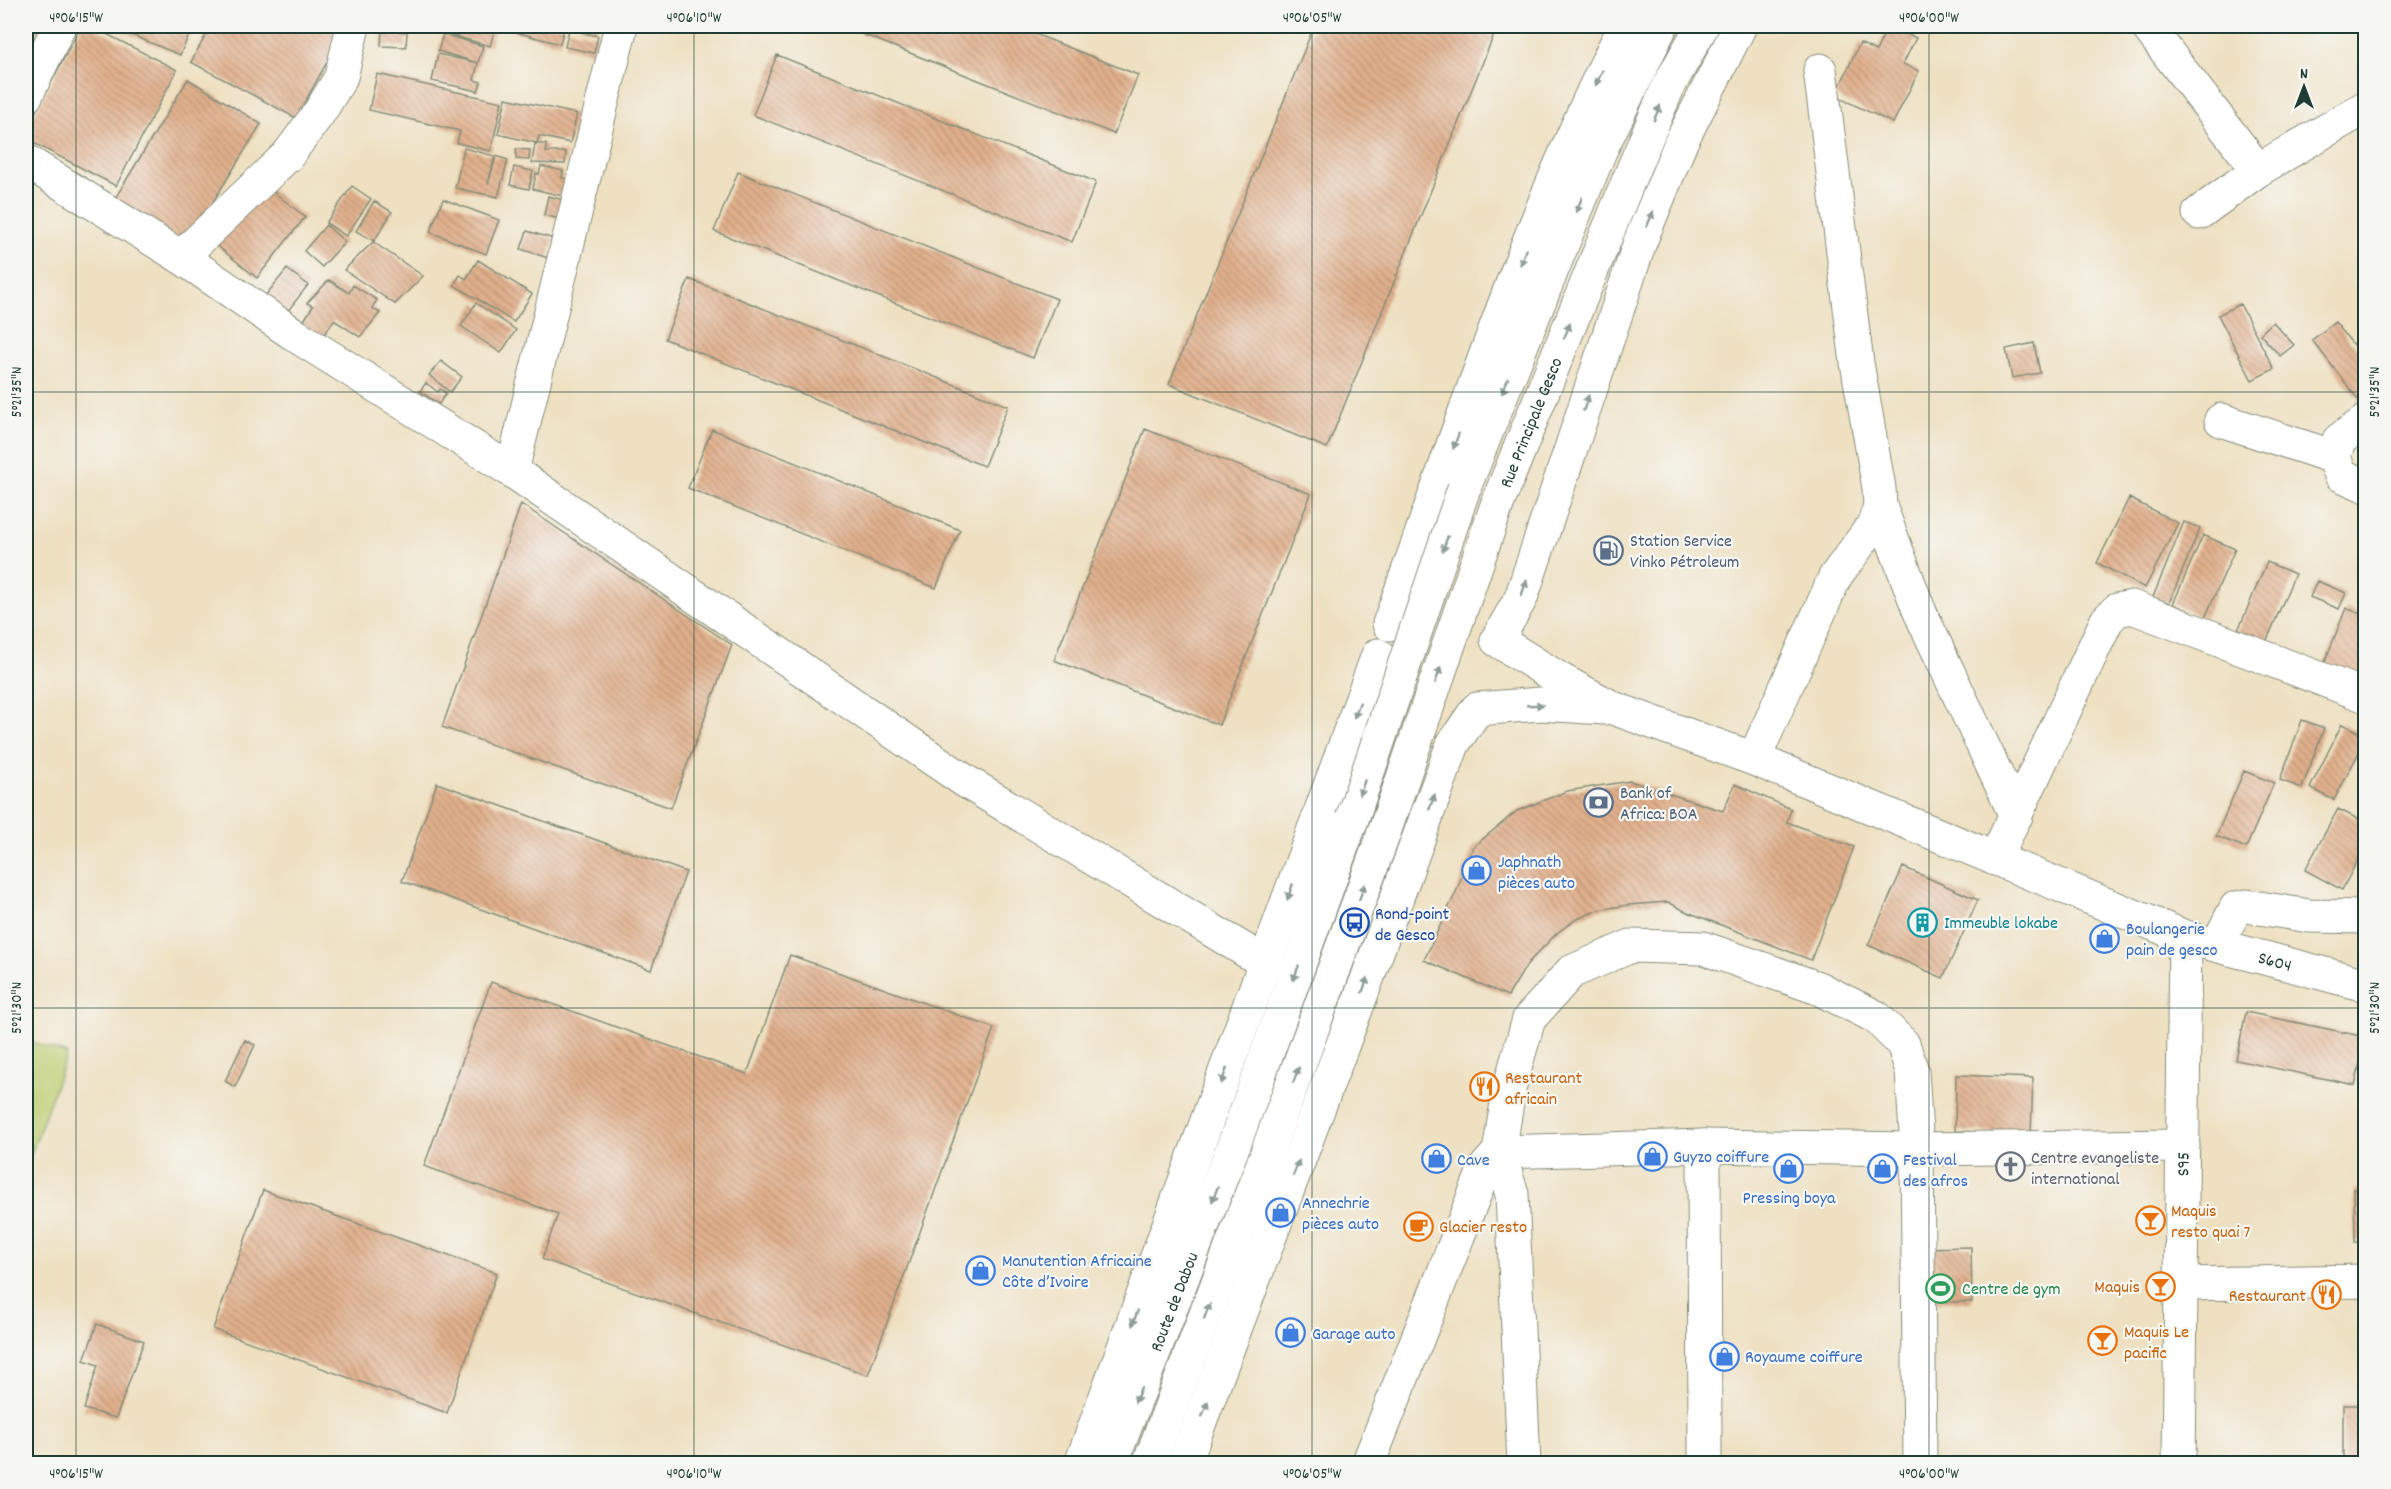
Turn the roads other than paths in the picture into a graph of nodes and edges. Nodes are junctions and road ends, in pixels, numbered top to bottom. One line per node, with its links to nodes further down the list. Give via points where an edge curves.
1 (59, 26): 10 (street)
2 (353, 26): 15 (street, via 341,78 315,119 288,155)
3 (621, 26): 19 (street)
4 (1625, 26): 22 (street, one-way to 22, via 1598,78 1529,240)
5 (1661, 26): 30 (street, Rue Principale Gesco, one-way to 30, bridge, via 1600,151 1464,488)
6 (1702, 26): 40 (street, Rue Principale Gesco, one-way to 6, bridge, via 1385,830 1498,502 1668,87)
7 (1740, 26): 23 (street, one-way to 7, via 1521,598 1640,242 1682,140)
8 (2147, 26): 13 (street)
9 (1820, 70): 21 (street, via 1857,363)
10 (26, 96)
11 (2366, 106): 13 (street)
12 (26, 161): 15 (street)
13 (2258, 170): 14 (street)
14 (2199, 213)
15 (181, 257): 19 (street, via 298,337)
16 (2222, 420): 18 (street)
17 (2366, 421): 18 (street, via 2339,440)
18 (2334, 457): 20 (street, via 2341,475)
19 (512, 471): 35 (street, via 965,781)
20 (2366, 486)
21 (1880, 506): 28 (street, via 1874,524 1834,577); 29 (street, via 1919,610)
22 (1389, 624): 23 (street, via 1420,602 1438,599 1474,610 1488,623); 24 (street)
23 (1497, 640): 26 (street); 27 (street, via 1501,659 1498,678 1490,695)
24 (1378, 655): 27 (street, via 1379,675 1387,693 1401,708 1419,718 1459,718); 35 (street, one-way to 35)
25 (2366, 696): 29 (street, via 2132,607 2117,610 2107,620)
26 (1613, 708): 27 (street, one-way to 26, via 1540,705); 28 (street, S604)
27 (1476, 709): 47 (street, one-way to 27, via 1453,744)
28 (1755, 759): 31 (street, S604)
29 (2016, 816): 31 (street)
30 (1352, 819): 45 (street, Route de Dabou, one-way to 45, via 1236,1139)
31 (1995, 859): 33 (street, S604)
32 (2366, 917): 34 (street, via 2236,908)
33 (2185, 937): 34 (street, S604); 38 (street, S95)
34 (2217, 945): 36 (street, S604)
35 (1266, 963): 44 (street, one-way to 44)
36 (2366, 985)
37 (1704, 1146): 39 (street); 41 (street); 50 (street)
38 (2183, 1146): 39 (street); 43 (street, S95)
39 (1917, 1149): 41 (street, via 1912,1071 1904,1044 1876,1017 1818,988 1703,948 1631,946 1571,972 1529,1019 1510,1085); 51 (street)
40 (1268, 1150): 46 (street, Route de Dabou, one-way to 40)
41 (1499, 1152): 48 (street, via 1485,1168); 49 (street, via 1512,1194)
42 (2366, 1281): 43 (street)
43 (2181, 1284): 52 (street, S95)
44 (1081, 1464)
45 (1111, 1464)
46 (1149, 1464)
47 (1184, 1464)
48 (1368, 1464)
49 (1524, 1464)
50 (1705, 1464)
51 (1920, 1464)
52 (2180, 1464)

